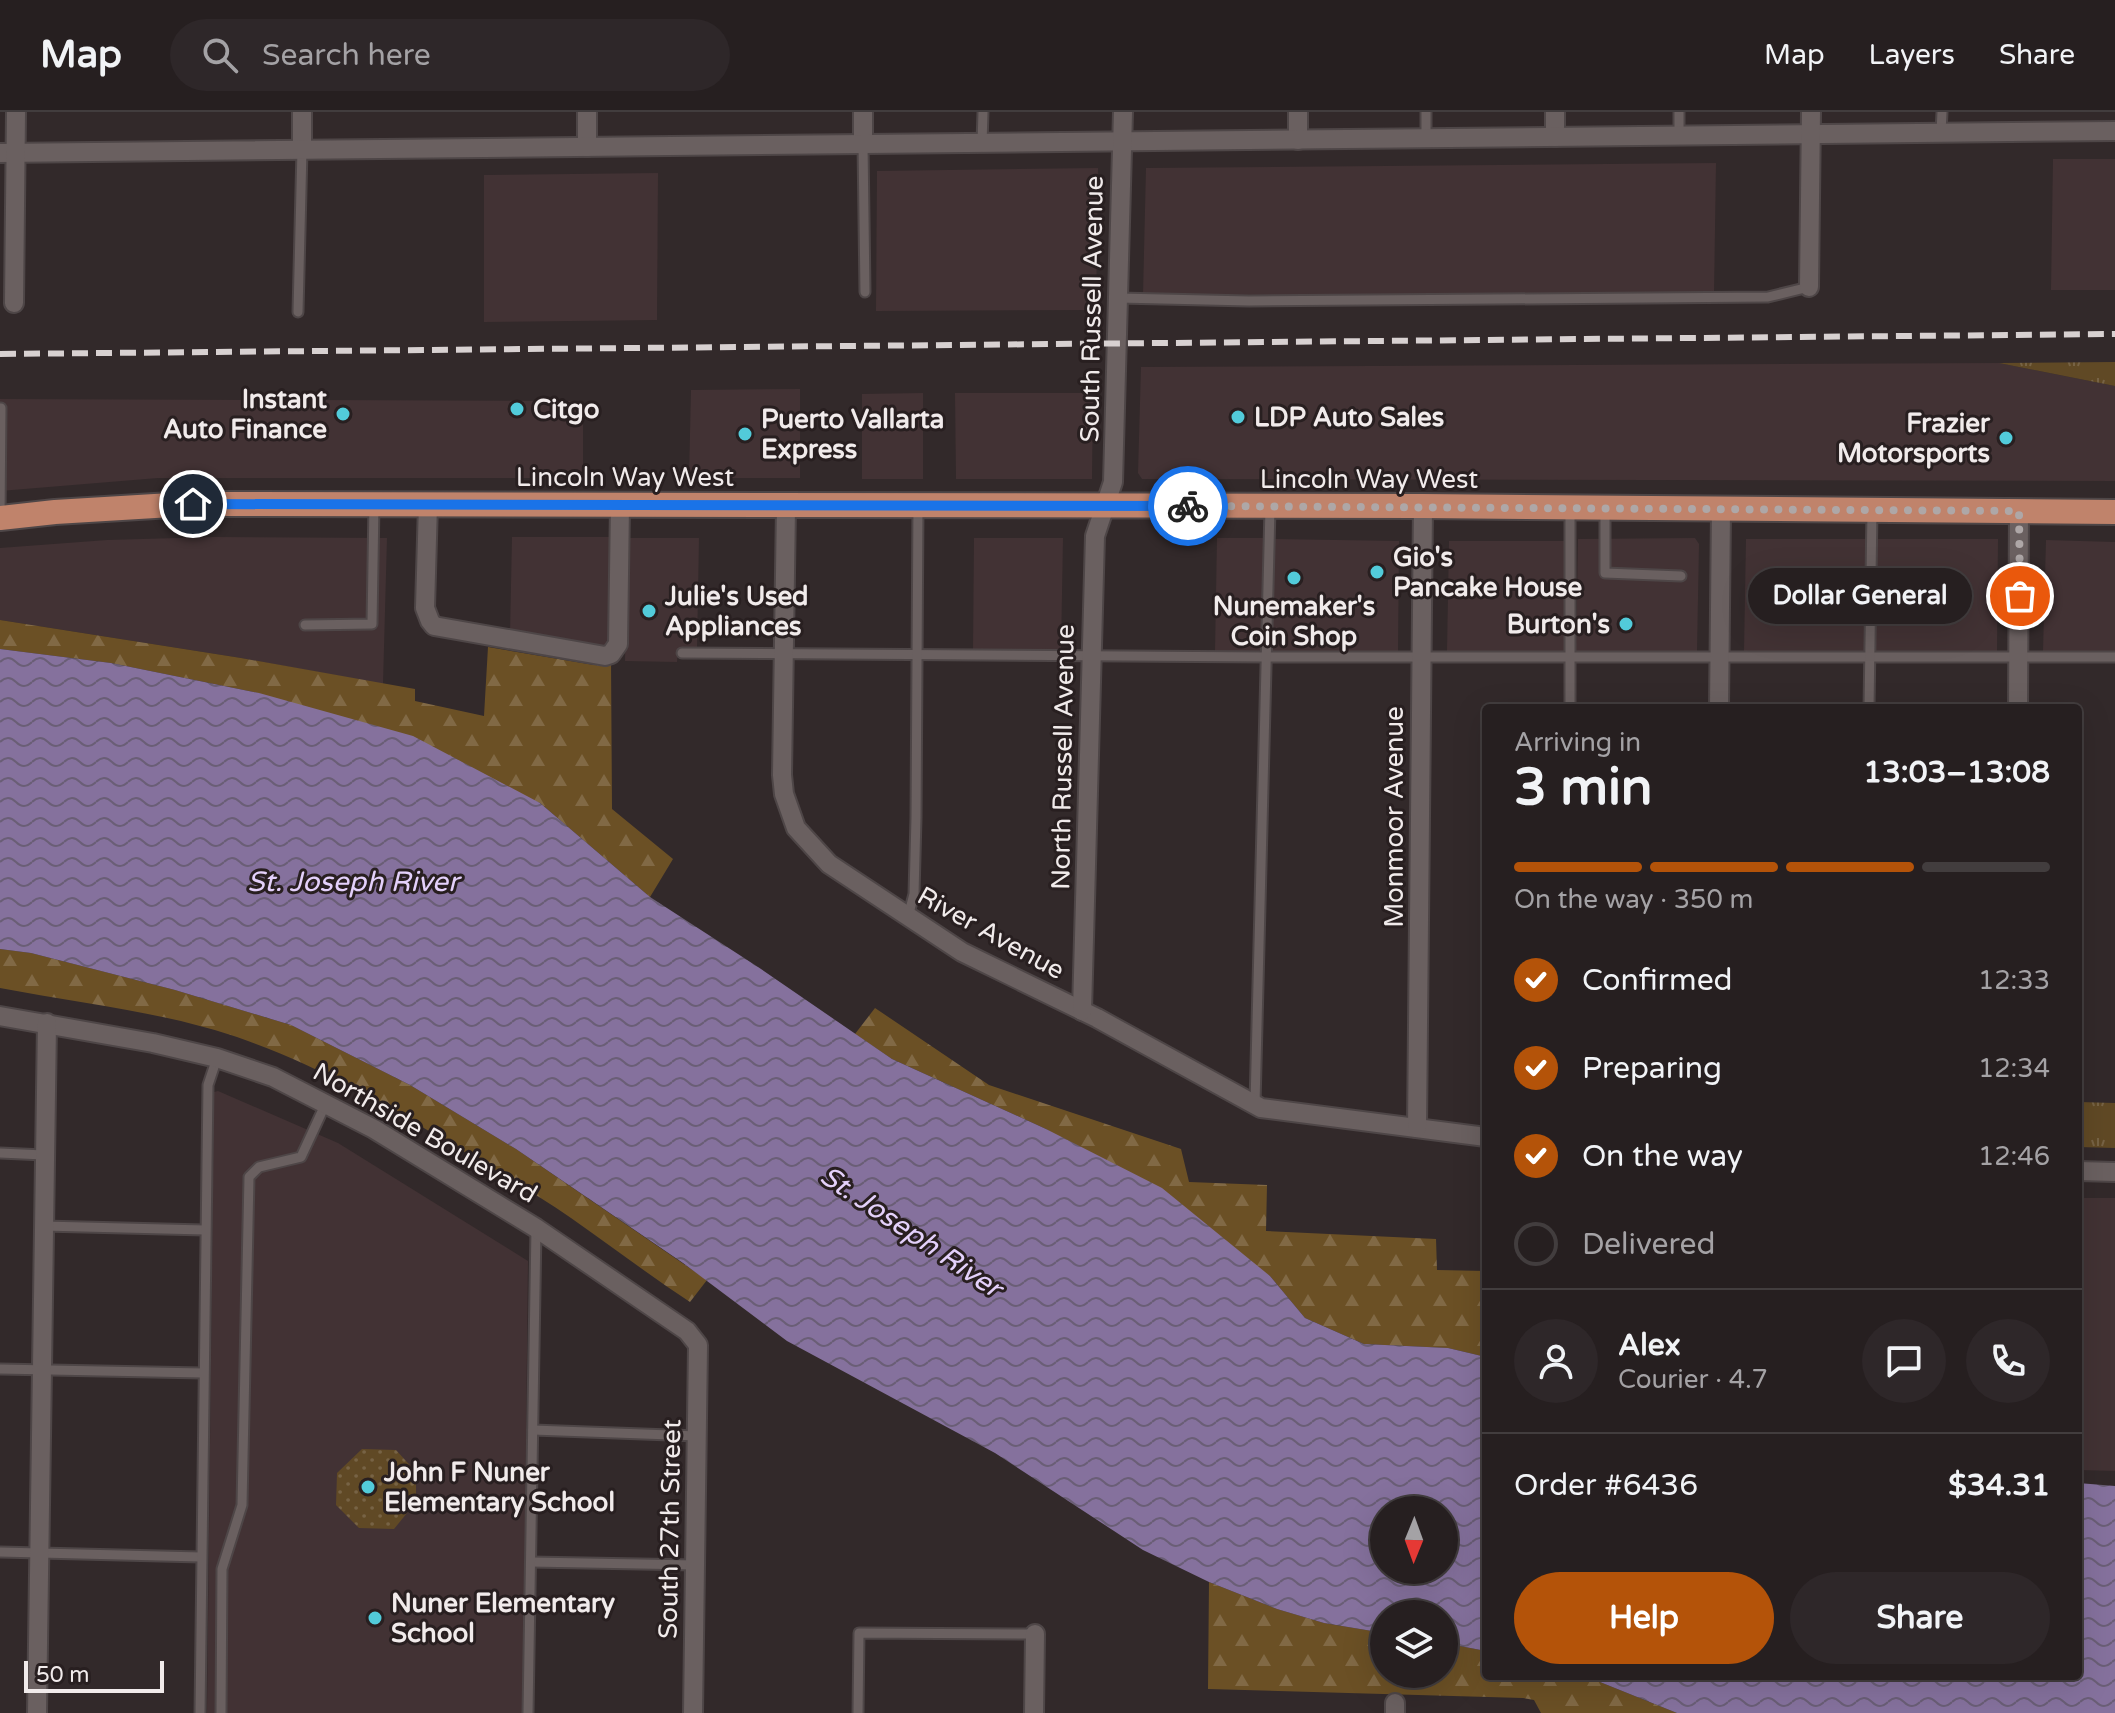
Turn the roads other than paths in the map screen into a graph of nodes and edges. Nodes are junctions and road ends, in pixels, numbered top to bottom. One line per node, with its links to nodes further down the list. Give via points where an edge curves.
1 (16, 112): 27 (street)
2 (302, 112): 26 (street)
3 (587, 112): 25 (street)
4 (863, 112): 24 (street)
5 (983, 112): 23 (lane)
6 (1123, 112): 22 (street, South Russell Avenue)
7 (1298, 112): 21 (street)
8 (1426, 112): 20 (lane)
9 (1555, 112): 19 (street)
10 (1679, 112): 18 (lane)
11 (1811, 112): 17 (street)
12 (1942, 112): 16 (lane)
13 (2067, 112): 15 (street)
14 (2115, 131): 15 (street)
15 (2067, 132): 16 (street)
16 (1941, 133): 17 (street)
17 (1811, 135): 18 (street); 28 (street)
18 (1679, 136): 19 (street)
19 (1555, 137): 20 (street)
20 (1426, 138): 21 (street)
21 (1298, 140): 22 (street)
22 (1123, 141): 23 (street); 30 (street, South Russell Avenue)
23 (982, 143): 24 (street)
24 (863, 144): 25 (street); 29 (lane)
25 (587, 147): 26 (street)
26 (302, 149): 27 (street); 32 (lane)
27 (8, 152): 31 (street)
28 (1809, 287): 30 (lane, via 1768,297)
29 (865, 292)
30 (1119, 298): 39 (street, South Russell Avenue, via 1113,482)
31 (14, 303)
32 (298, 312)
33 (1, 408): 48 (lane)
34 (374, 504): 35 (main road, Lincoln Way West); 48 (main road, Lincoln Way West, via 161,505); 50 (lane, via 372,624)
35 (428, 504): 36 (main road, Lincoln Way West); 36 (street, via 425,608 434,626 605,656 618,644)
36 (620, 505): 37 (main road, Lincoln Way West)
37 (786, 506): 38 (main road, Lincoln Way West); 52 (street, River Avenue)
38 (918, 506): 39 (main road, Lincoln Way West); 53 (lane)
39 (1106, 506): 43 (main road, Lincoln Way West); 54 (street, North Russell Avenue, via 1095,536)
40 (1423, 506): 41 (main road, Lincoln Way West); 43 (main road, Lincoln Way West); 55 (street, Monmoor Avenue)
41 (1570, 507): 42 (main road, Lincoln Way West); 59 (lane)
42 (1605, 507): 44 (main road, Lincoln Way West); 49 (lane, via 1605,573)
43 (1270, 508): 58 (lane)
44 (1721, 509): 45 (main road, Lincoln Way West); 56 (street)
45 (1872, 510): 46 (main road, Lincoln Way West); 57 (lane)
46 (2019, 511): 47 (main road, Lincoln Way West); 60 (street)
47 (2115, 512)
48 (0, 518)
49 (1681, 576)
50 (305, 625)
51 (682, 653): 52 (lane)
52 (784, 654): 53 (lane); 66 (street, River Avenue, via 782,775 796,828 829,864)
53 (916, 655): 54 (lane); 66 (lane, via 914,894)
54 (1092, 655): 58 (lane); 67 (street, North Russell Avenue)
55 (1421, 656): 58 (lane); 59 (lane); 73 (street, Monmoor Avenue)
56 (1719, 656): 57 (lane); 59 (lane); 63 (street)
57 (1870, 656): 60 (lane); 64 (lane)
58 (1266, 657): 72 (lane)
59 (1570, 657): 62 (lane)
60 (2018, 657): 61 (lane); 65 (street)
61 (2115, 657)
62 (1570, 704)
63 (1719, 704)
64 (1869, 704)
65 (2018, 704)
66 (908, 918): 67 (street, River Avenue, via 962,952)
67 (1082, 1011): 72 (street, River Avenue)
68 (0, 1016): 69 (street, Northside Boulevard)
69 (47, 1023): 70 (street, Northside Boulevard); 76 (street)
70 (217, 1058): 71 (street, Northside Boulevard); 81 (lane, via 208,1085)
71 (326, 1103): 80 (street, Northside Boulevard); 96 (lane, via 301,1157 259,1167 249,1177 242,1505 222,1569)
72 (1255, 1104): 73 (street, River Avenue)
73 (1417, 1128): 74 (street, River Avenue)
74 (1482, 1136)
75 (0, 1153): 76 (lane)
76 (44, 1155): 79 (street)
77 (2082, 1171): 78 (street)
78 (2115, 1172)
79 (43, 1226): 81 (lane); 84 (street)
80 (536, 1228): 82 (street, Northside Boulevard, via 687,1331); 86 (lane)
81 (205, 1230): 85 (lane)
82 (698, 1345): 87 (street, South 27th Street)
83 (0, 1369): 84 (lane)
84 (41, 1369): 85 (lane); 89 (street)
85 (203, 1373): 90 (lane)
86 (533, 1430): 87 (lane); 91 (lane)
87 (698, 1436): 92 (street, South 27th Street)
88 (0, 1552): 89 (lane)
89 (38, 1553): 90 (lane); 94 (street)
90 (201, 1557): 95 (lane)
91 (531, 1562): 92 (lane); 97 (lane)
92 (695, 1565): 98 (street, South 27th Street)
93 (1035, 1634): 99 (lane, via 859,1633); 100 (street)
94 (37, 1713)
95 (200, 1713)
96 (221, 1713)
97 (528, 1713)
98 (693, 1713)
99 (858, 1713)
100 (1034, 1713)

